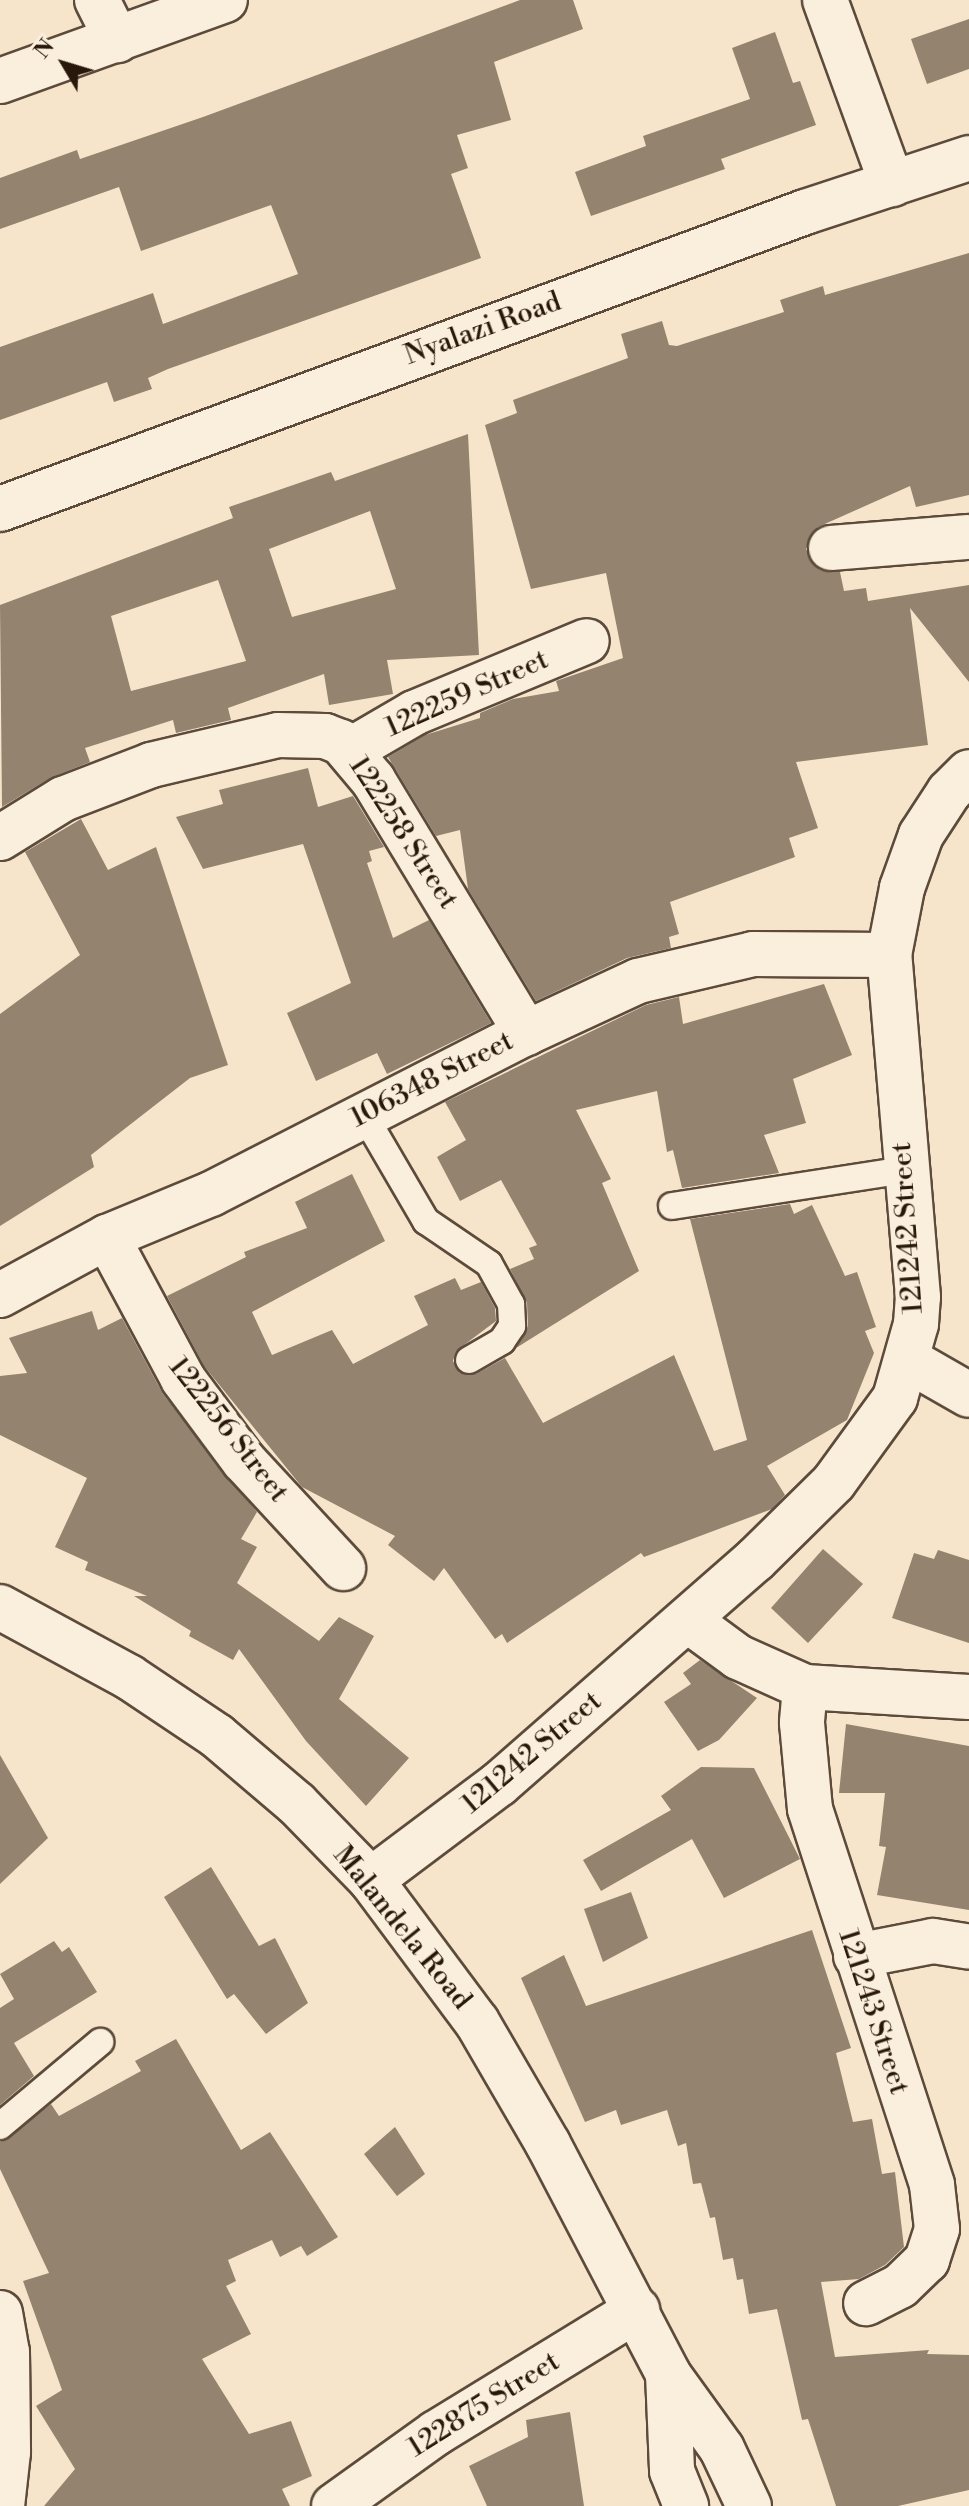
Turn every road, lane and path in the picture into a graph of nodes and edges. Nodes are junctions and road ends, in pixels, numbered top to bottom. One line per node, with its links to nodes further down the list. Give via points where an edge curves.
1 (97, 0): 4 (street)
2 (225, 0): 4 (street)
3 (825, 0): 7 (street)
4 (117, 40): 5 (street)
5 (0, 81)
6 (969, 158): 7 (street, Nyalazi Road)
7 (892, 184): 8 (street, Nyalazi Road)
8 (0, 509)
9 (969, 537): 10 (street)
10 (831, 548)
11 (587, 641): 12 (street, 122259 Street, via 414,713)
12 (349, 751): 14 (street, 122258 Street, via 341,742 310,732 151,765 63,799); 16 (street, 122258 Street, via 402,826)
13 (969, 772): 15 (street, 121242 Street, via 921,835 902,888)
14 (0, 838)
15 (889, 955): 16 (street, 106348 Street, via 784,952 695,966 638,981); 18 (street, 121242 Street)
16 (526, 1033): 17 (street, 106348 Street)
17 (364, 1115): 20 (street, 106348 Street, via 211,1194); 22 (lane, via 426,1221 489,1264 511,1304 512,1326 502,1341)
18 (904, 1170): 19 (lane); 23 (street, 121242 Street, via 918,1297)
19 (672, 1206)
20 (107, 1237): 21 (street, 106348 Street); 25 (street, 122256 Street, via 183,1379 244,1461)
21 (0, 1295)
22 (469, 1360)
23 (908, 1360): 24 (street); 27 (street, 121242 Street, via 895,1398 834,1482)
24 (969, 1395)
25 (343, 1568)
26 (0, 1607): 30 (street, Malandela Road, via 129,1677 217,1736 297,1804)
27 (689, 1621): 28 (street, via 738,1657); 30 (street, 121242 Street, via 499,1784)
28 (805, 1687): 29 (street); 32 (street, 121243 Street, via 802,1723 810,1809)
29 (969, 1697)
30 (371, 1880): 36 (street, Malandela Road, via 477,2022)
31 (969, 1947): 32 (street, via 933,1941)
32 (856, 1956): 35 (street, 121243 Street, via 932,2185 937,2229 927,2260 900,2286)
33 (100, 2042): 34 (lane)
34 (0, 2126)
35 (866, 2303)
36 (637, 2310): 38 (street, Malandela Road); 40 (street, 122875 Street, via 436,2433)
37 (0, 2313): 39 (street, via 7,2352 8,2452)
38 (668, 2374): 41 (street, Malandela Road, via 672,2471); 42 (street, Malandela Road, via 722,2449)
39 (2, 2506)
40 (334, 2506)
41 (686, 2506)
42 (749, 2506)

